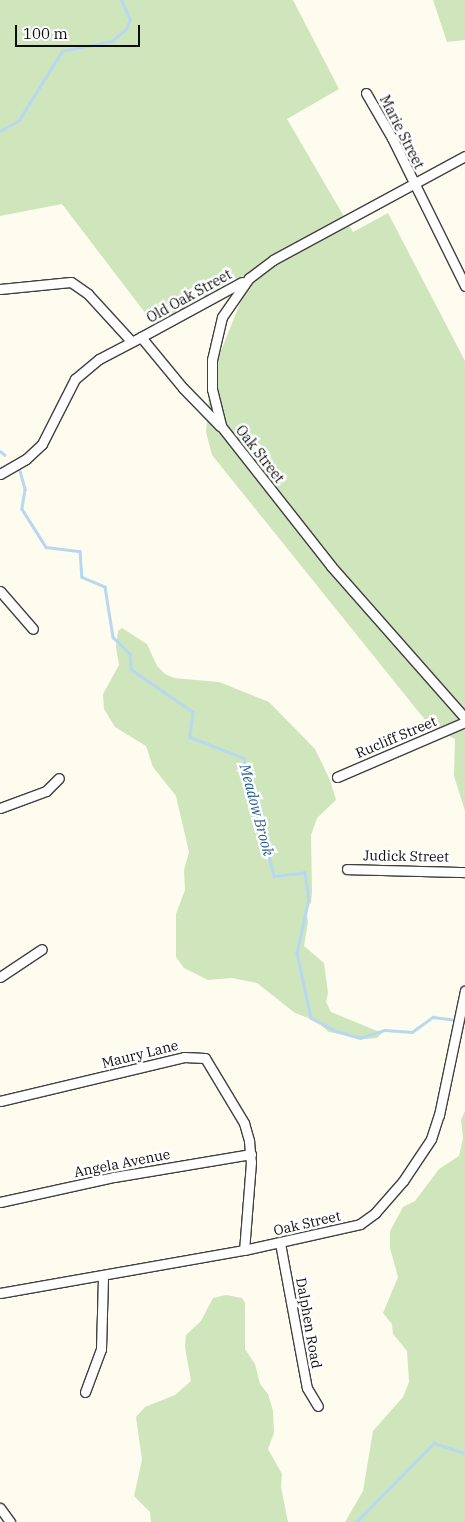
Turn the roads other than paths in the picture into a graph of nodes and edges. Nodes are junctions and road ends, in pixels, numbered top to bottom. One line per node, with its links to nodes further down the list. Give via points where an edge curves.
1 (366, 93): 3 (street, Marie Street)
2 (465, 156): 3 (street, Oak Street)
3 (413, 184): 4 (street, Oak Street, via 273,260); 5 (street, Marie Street)
4 (249, 278): 7 (street, Old Oak Street); 9 (street, Oak Street, via 232,298 215,336 212,389)
5 (465, 286)
6 (0, 289): 8 (street, via 71,282 88,294)
7 (141, 337): 8 (street); 9 (street, Old Oak Street, via 183,388)
8 (131, 341): 10 (street, via 99,359 75,379 42,444 26,459)
9 (221, 426): 13 (street, Oak Street, via 331,566)
10 (0, 474)
11 (1, 595): 12 (street)
12 (33, 629)
13 (465, 720): 15 (street, Rucliff Street)
14 (59, 778): 16 (street, via 46,791)
15 (337, 778)
16 (0, 808)
17 (347, 870): 18 (street, Judick Street)
18 (465, 872)
19 (42, 949): 20 (street)
20 (0, 976)
21 (465, 991): 25 (street, Oak Street, via 432,1139 403,1181 375,1213 360,1224)
22 (0, 1101): 23 (street, Maury Lane, via 184,1057 202,1056 244,1123)
23 (251, 1154): 24 (street, Angela Avenue, via 114,1177); 26 (street, Maury Lane)
24 (0, 1202)
25 (280, 1243): 26 (street, Oak Street); 30 (street, Dalphen Road, via 307,1388)
26 (244, 1250): 27 (street, Oak Street)
27 (103, 1276): 28 (street, Oak Street); 29 (street, via 101,1350)
28 (0, 1291)
29 (85, 1392)
30 (318, 1406)
31 (0, 1508): 32 (street)
32 (10, 1522)

